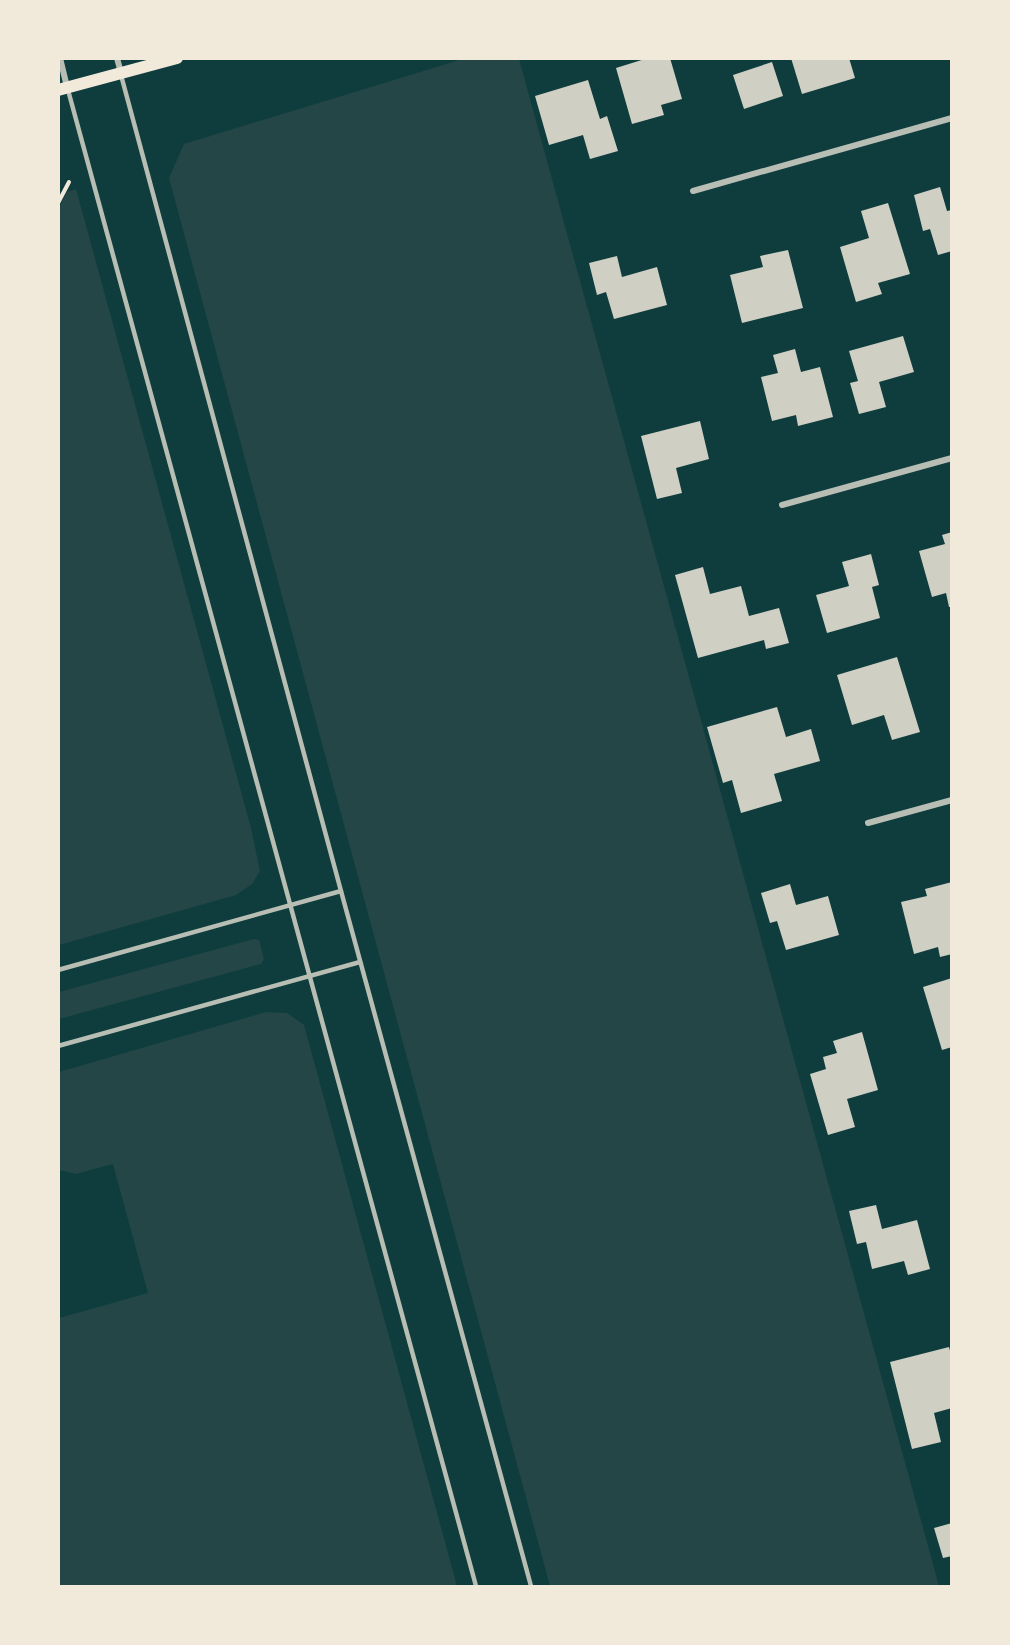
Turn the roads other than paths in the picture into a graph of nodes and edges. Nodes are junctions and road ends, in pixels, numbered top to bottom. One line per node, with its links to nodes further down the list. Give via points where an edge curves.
1 (60, 58): 5 (street)
2 (117, 58): 4 (street)
3 (177, 58): 4 (main road)
4 (121, 74): 5 (main road); 12 (lane)
5 (63, 89): 13 (lane)
6 (951, 118): 7 (street)
7 (693, 190)
8 (951, 459): 9 (street)
9 (782, 505)
10 (951, 800): 11 (street)
11 (868, 823)
12 (341, 891): 13 (lane); 14 (lane)
13 (290, 905): 15 (lane); 16 (lane)
14 (360, 962): 16 (lane); 19 (lane)
15 (58, 970)
16 (309, 976): 17 (lane); 18 (lane)
17 (58, 1046)
18 (476, 1587)
19 (531, 1587)

